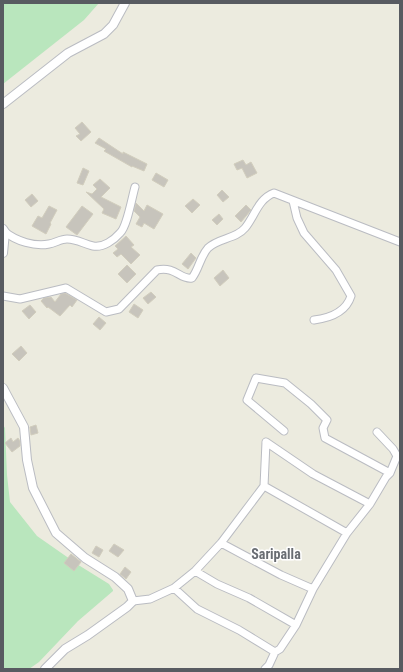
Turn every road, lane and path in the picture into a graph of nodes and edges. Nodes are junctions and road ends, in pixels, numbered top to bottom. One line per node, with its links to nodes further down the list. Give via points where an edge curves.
1 (125, 3): 2 (street, via 104,34 68,53)
2 (3, 104)
3 (135, 187): 5 (street, via 122,232 109,242 94,246 80,240 66,239 39,244 10,236)
4 (293, 201): 6 (street); 8 (street, via 274,193 267,196 245,229 213,243 206,250 192,278 188,279 166,268 157,270 119,309 106,312 66,288 20,299); 9 (street, via 304,233 336,270 351,296 336,314)
5 (4, 231): 7 (street)
6 (400, 242)
7 (3, 252)
8 (3, 296)
9 (314, 320)
10 (3, 388): 21 (street, via 24,427 33,488 56,533 85,558 115,577 128,589)
11 (284, 431): 13 (street, via 247,400 256,378 285,383 312,404 327,420 323,428 325,438)
12 (377, 432): 13 (street, via 397,456)
13 (390, 473): 15 (street)
14 (264, 486): 15 (street, via 266,442 314,474); 16 (street); 17 (street)
15 (370, 504): 16 (street)
16 (347, 533): 20 (street)
17 (221, 543): 18 (street); 20 (street)
18 (195, 571): 19 (street); 22 (street)
19 (174, 588): 21 (street, via 150,599); 23 (street, via 197,609)
20 (313, 589): 22 (street)
21 (133, 601): 24 (street, via 127,608 66,649)
22 (296, 625): 23 (street, via 280,649)
23 (275, 652): 25 (street)
24 (45, 669)
25 (265, 669)

